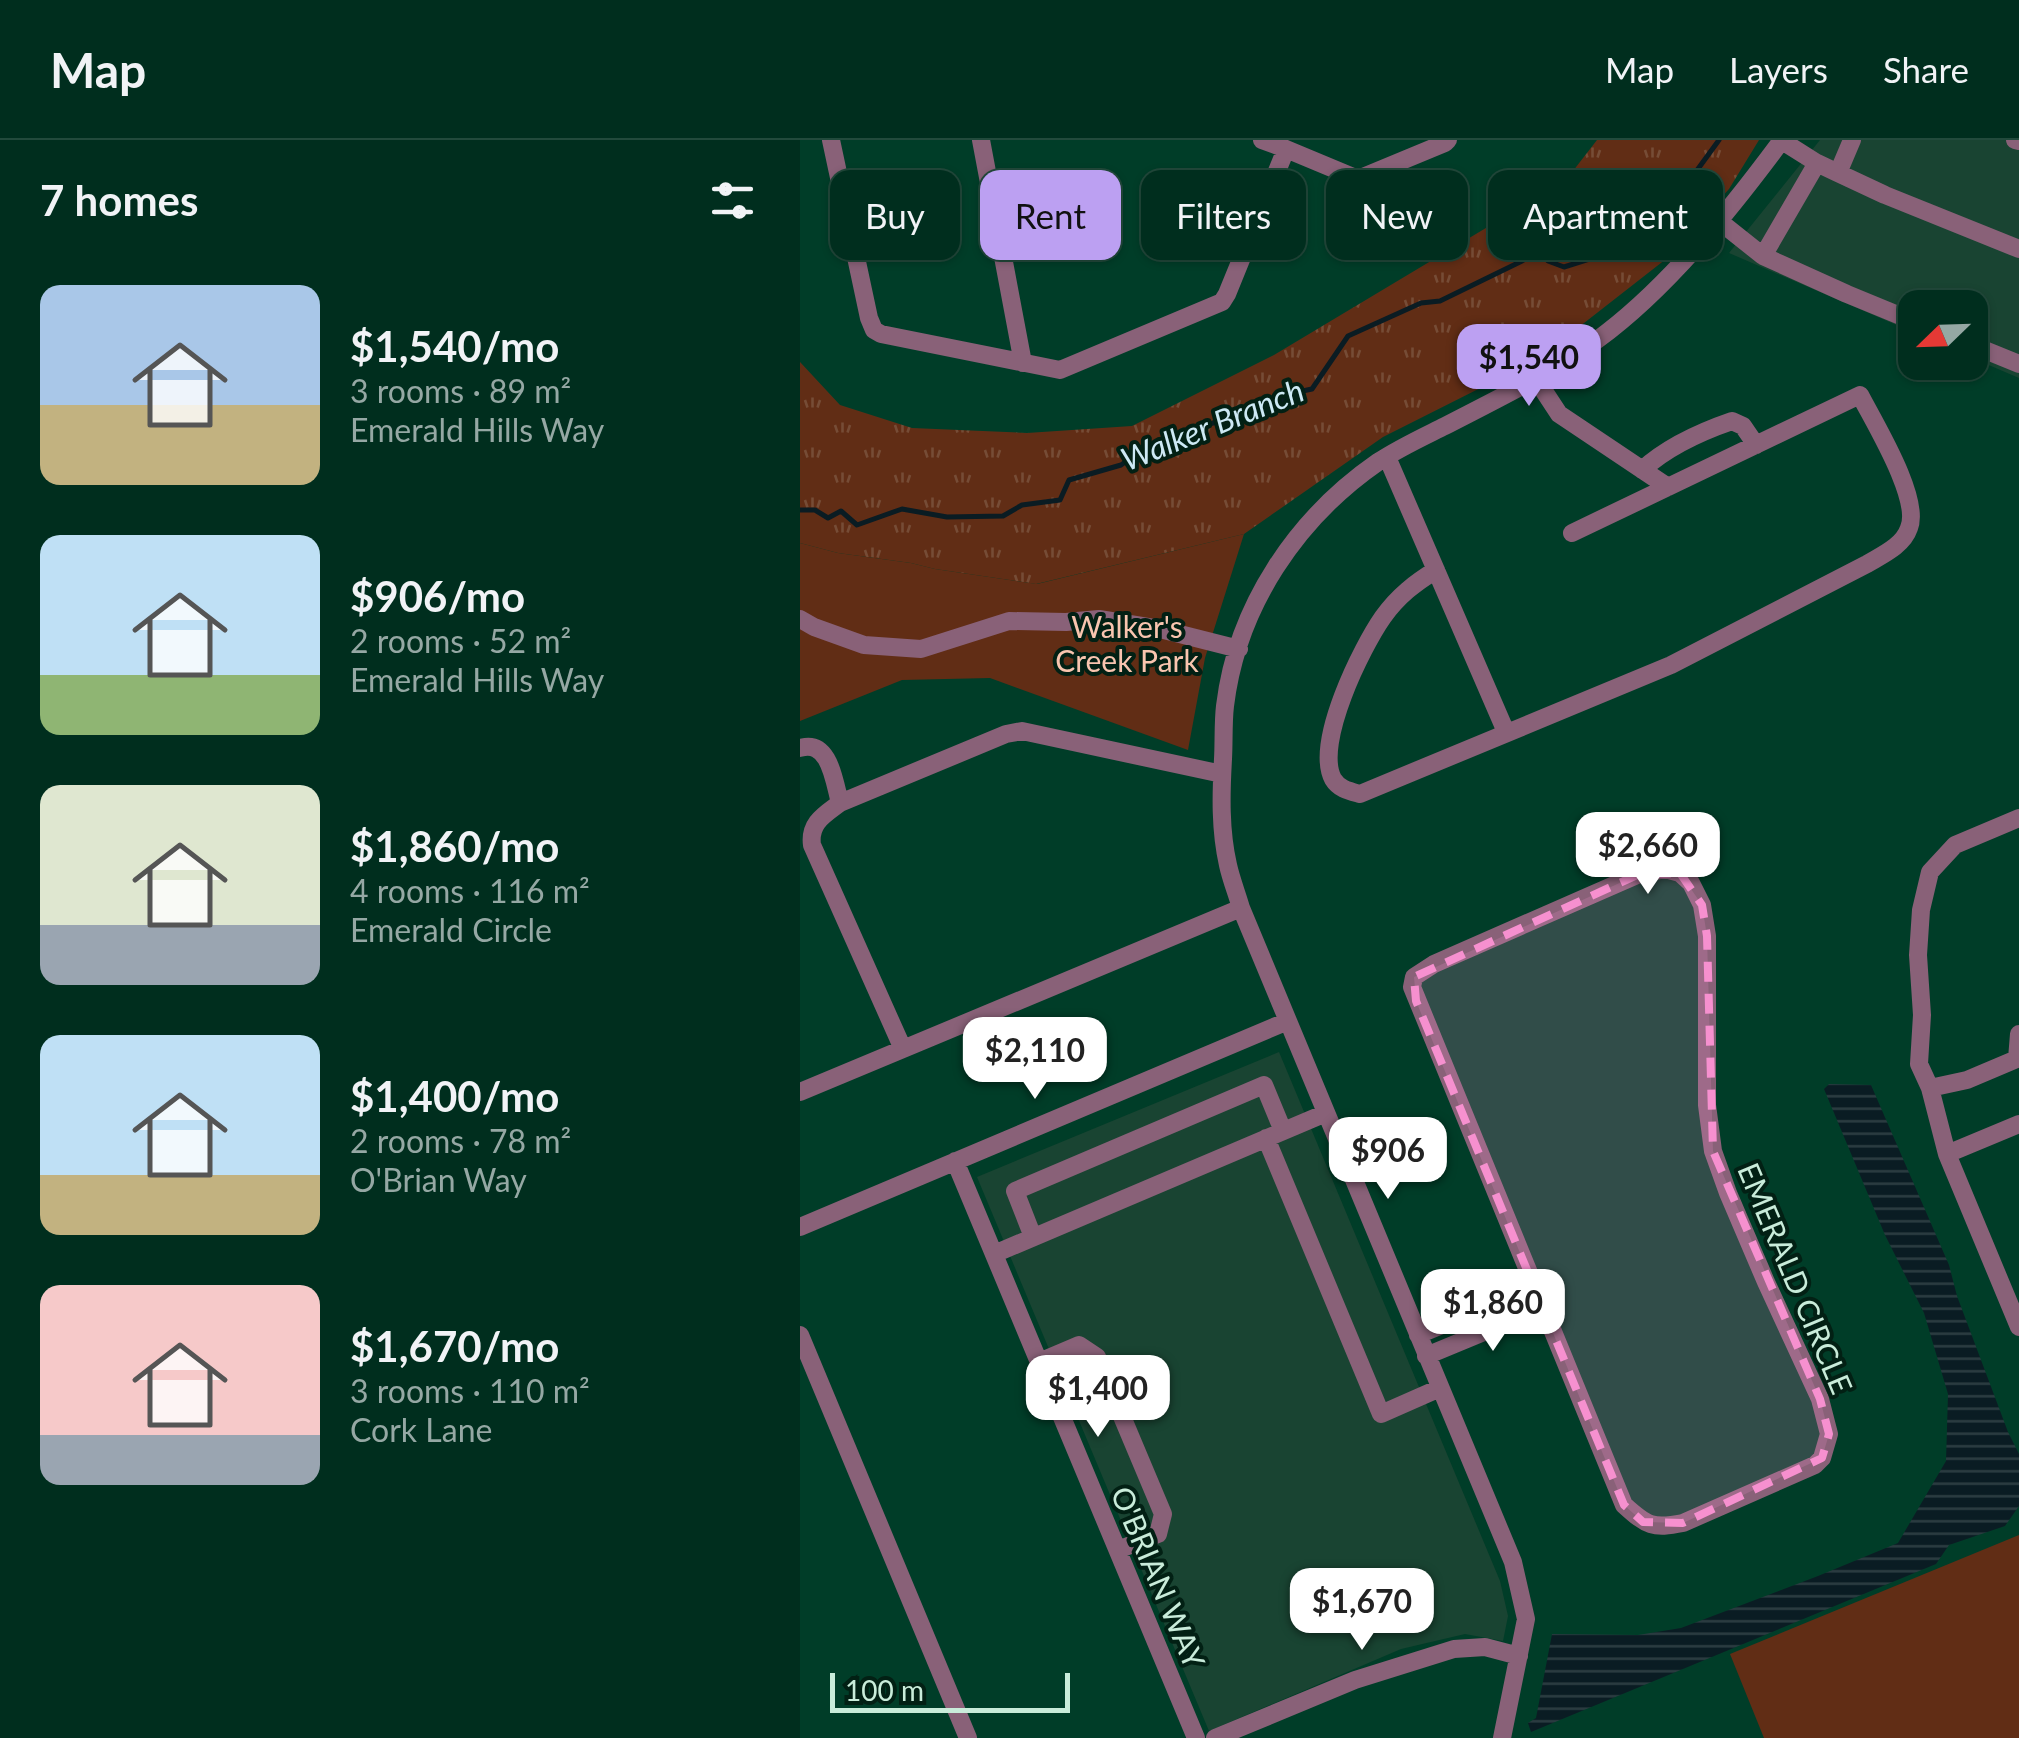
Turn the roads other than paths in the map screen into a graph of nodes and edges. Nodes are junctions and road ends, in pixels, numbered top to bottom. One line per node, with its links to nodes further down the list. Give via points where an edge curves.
1 (832, 140): 17 (street, via 874,330)
2 (981, 140): 17 (street)
3 (1262, 140): 7 (street)
4 (1448, 140): 7 (street, via 1358,179)
5 (1782, 140): 8 (street); 10 (street)
6 (1852, 140): 9 (street)
7 (1286, 150): 17 (street, via 1222,302 1060,370)
8 (1816, 163): 9 (street); 13 (street)
9 (1838, 173): 12 (street)
10 (1723, 215)
11 (1723, 225): 13 (street)
12 (2019, 249)
13 (1763, 256): 15 (street)
14 (1681, 260): 19 (street, via 1632,312)
15 (1898, 315)
16 (1988, 351): 18 (street)
17 (1024, 363)
18 (2019, 364)
19 (1536, 379): 21 (street); 22 (street, via 1559,414)
20 (1756, 445): 22 (street, via 1732,421); 23 (street); 28 (street, via 1860,395 1903,482 1912,509 1909,530 1867,564 1670,665)
21 (1387, 457): 25 (street); 27 (street, via 1346,485 1296,538 1256,601)
22 (1642, 470): 23 (street)
23 (1668, 487): 24 (street)
24 (1572, 533)
25 (1436, 570): 28 (street); 28 (street, via 1409,587 1357,661 1338,708 1332,778 1360,794)
26 (800, 619): 27 (street, via 864,645 920,649 1008,621 1100,619)
27 (1239, 649): 30 (street, via 1226,706)
28 (1506, 732)
29 (800, 748): 31 (street, via 826,755)
30 (1222, 774): 31 (street, via 1022,731); 33 (street, via 1222,823)
31 (840, 803): 36 (street, via 812,829 812,845)
32 (2019, 818): 38 (street, via 1955,845 1930,872 1918,955 1919,1064)
33 (1241, 908): 34 (street); 36 (street)
34 (1288, 1020): 40 (street); 44 (street)
35 (2019, 1034): 37 (street)
36 (903, 1049): 39 (street)
37 (2018, 1059): 38 (street)
38 (1930, 1088): 43 (street)
39 (800, 1092)
40 (1326, 1113): 42 (street); 52 (street)
41 (2019, 1124): 43 (street)
42 (1274, 1135): 46 (street); 46 (street, via 1264,1085 1014,1191); 55 (street, via 1381,1414)
43 (1947, 1154): 50 (street)
44 (955, 1161): 45 (street); 47 (street, O'BRIAN WAY)
45 (800, 1227)
46 (1033, 1237): 47 (street)
47 (994, 1254): 54 (street, O'BRIAN WAY)
48 (1533, 1287): 49 (street, EMERALD CIRCLE); 49 (street, EMERALD CIRCLE, via 1416,1002 1414,977 1637,876 1665,869 1680,873 1702,905 1706,936 1713,1151 1820,1399 1830,1434 1822,1458 1684,1522 1643,1522 1624,1506); 52 (street)
49 (1542, 1308): 53 (street)
50 (2019, 1327)
51 (800, 1335): 58 (street)
52 (1418, 1336): 53 (street)
53 (1426, 1356): 55 (street)
54 (1040, 1362): 56 (street, O'BRIAN WAY); 56 (street, via 1079,1345 1097,1357 1156,1497 1163,1514 1158,1534)
55 (1440, 1388): 57 (street, via 1513,1562 1526,1619)
56 (1118, 1550): 59 (street, O'BRIAN WAY)
57 (1519, 1656): 60 (street, via 1485,1647 1454,1649 1356,1680); 61 (street)
58 (968, 1738)
59 (1196, 1738)
60 (1215, 1738)
61 (1502, 1738)

